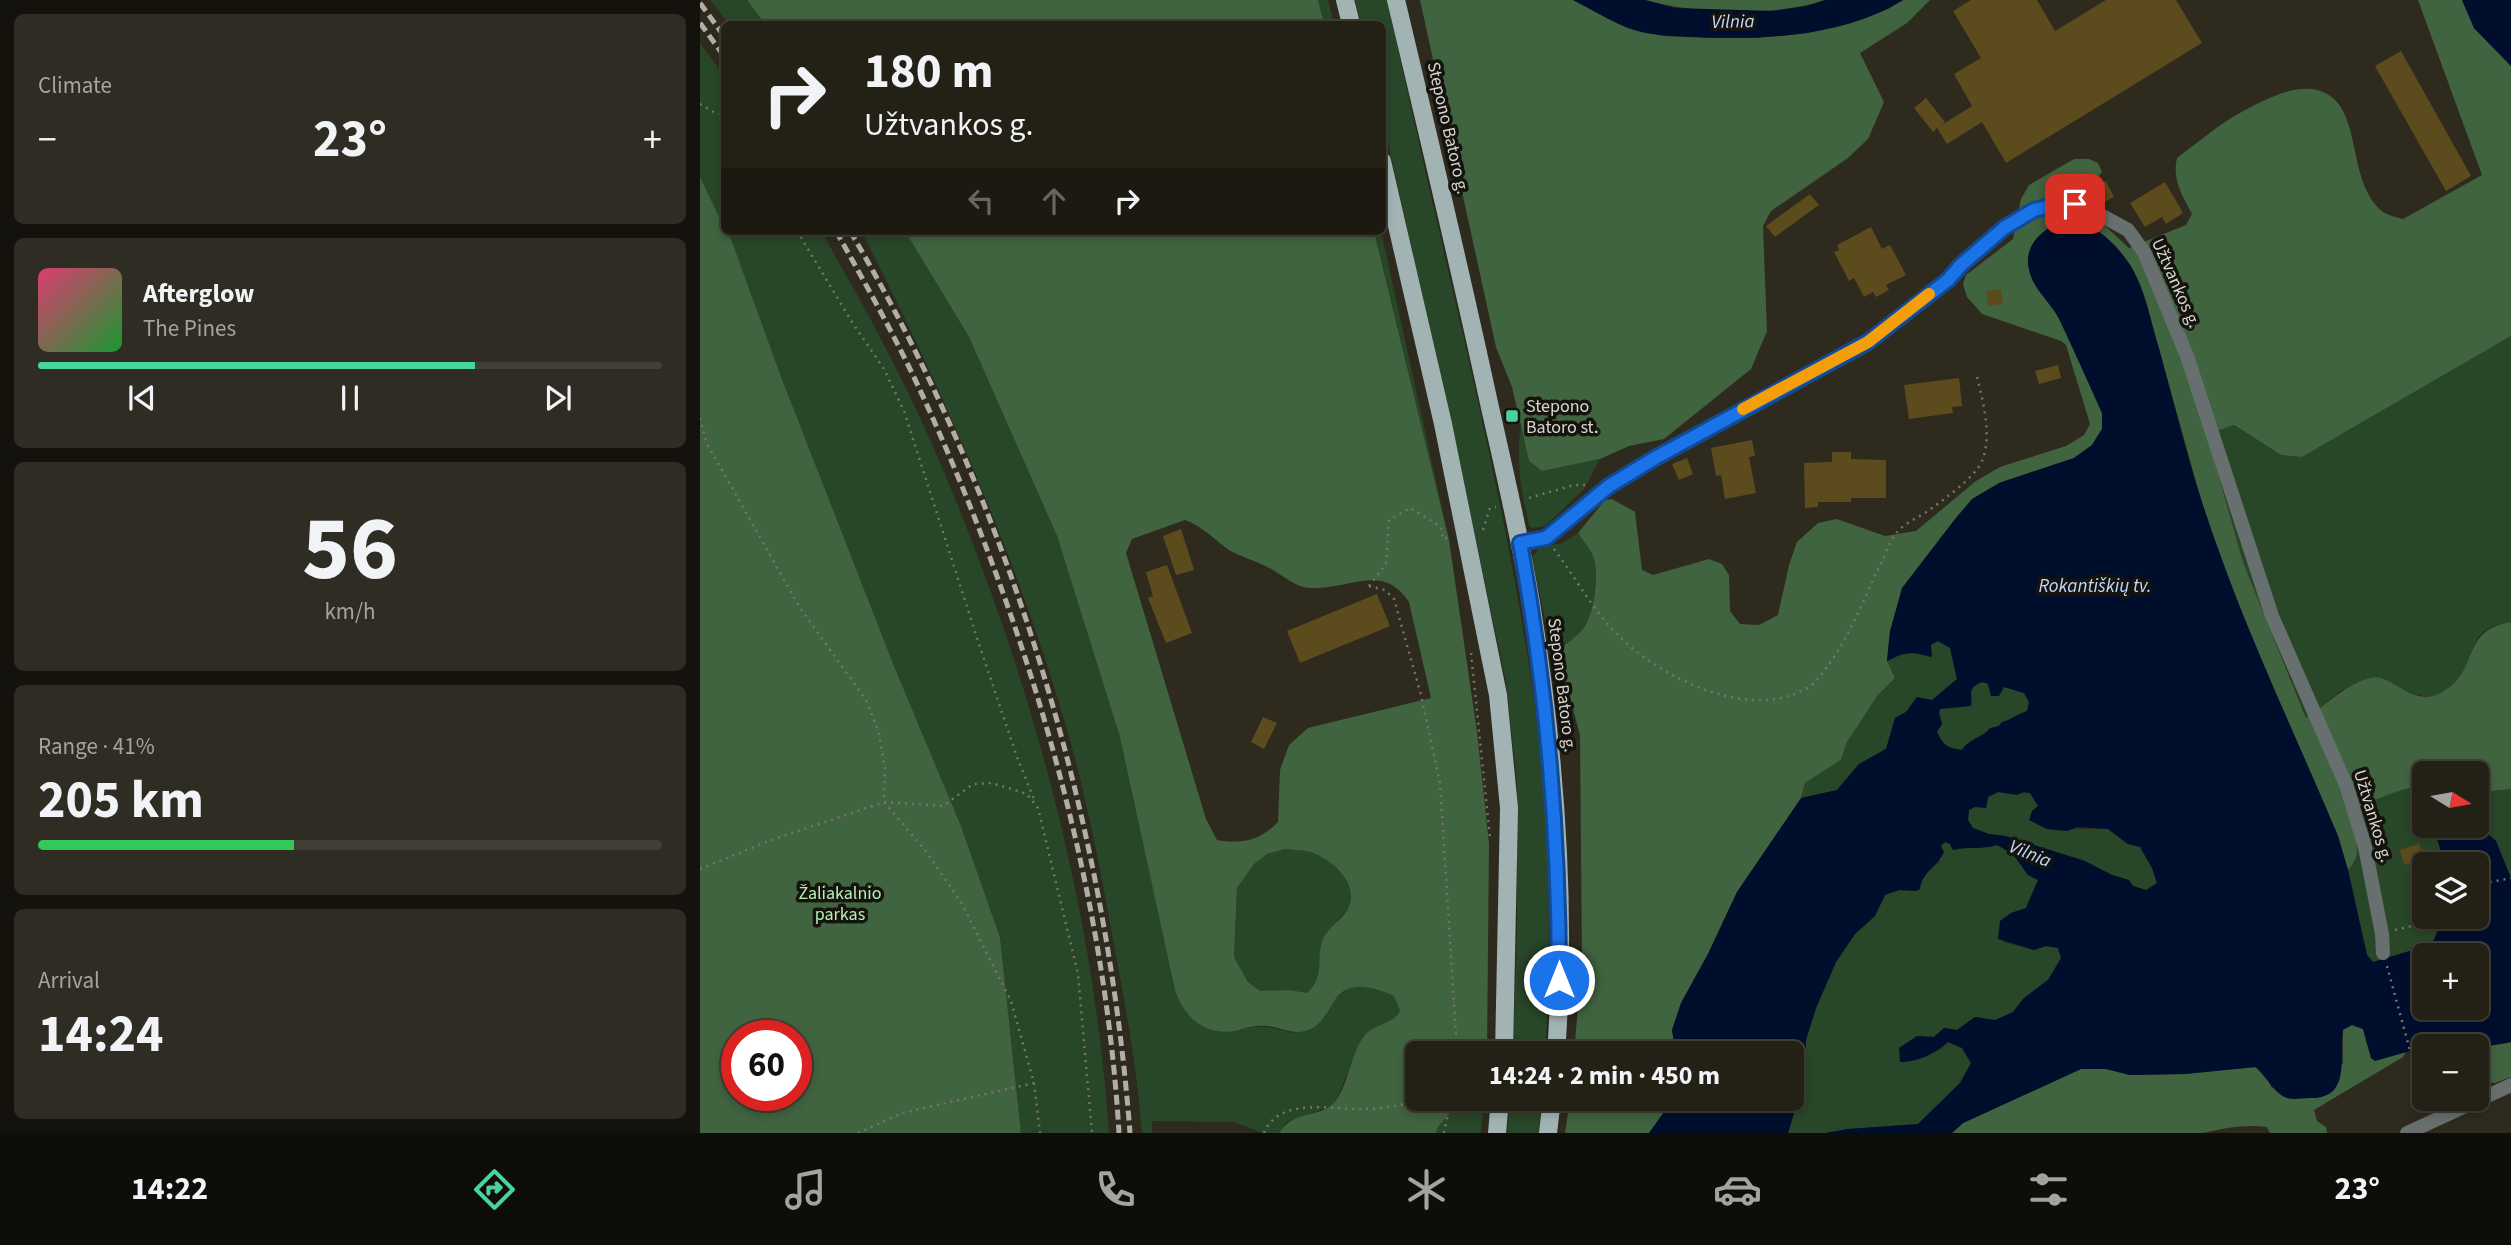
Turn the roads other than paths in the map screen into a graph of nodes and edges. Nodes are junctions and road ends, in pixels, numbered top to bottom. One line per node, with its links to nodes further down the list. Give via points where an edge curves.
1 (1345, 0): 3 (main road)
2 (1396, 0): 5 (main road, Stepono Batoro g.)
3 (1350, 21)
4 (1386, 178): 7 (main road, via 1493,664 1506,774 1509,876)
5 (1520, 543): 6 (street, Užtvankos g., via 1546,538 1609,486 1868,342 1948,280 2004,228 2034,210 2075,204 2128,230 2144,252 2187,356 2272,616 2346,785 2365,847); 8 (main road, Stepono Batoro g., via 1553,780 1559,885)
6 (2383, 953)
7 (1504, 1041)
8 (1557, 1041)
9 (2511, 1085): 14 (street)
10 (1499, 1111): 12 (main road)
11 (1551, 1111): 13 (main road)
12 (1497, 1133)
13 (1548, 1133)
14 (2407, 1133)

